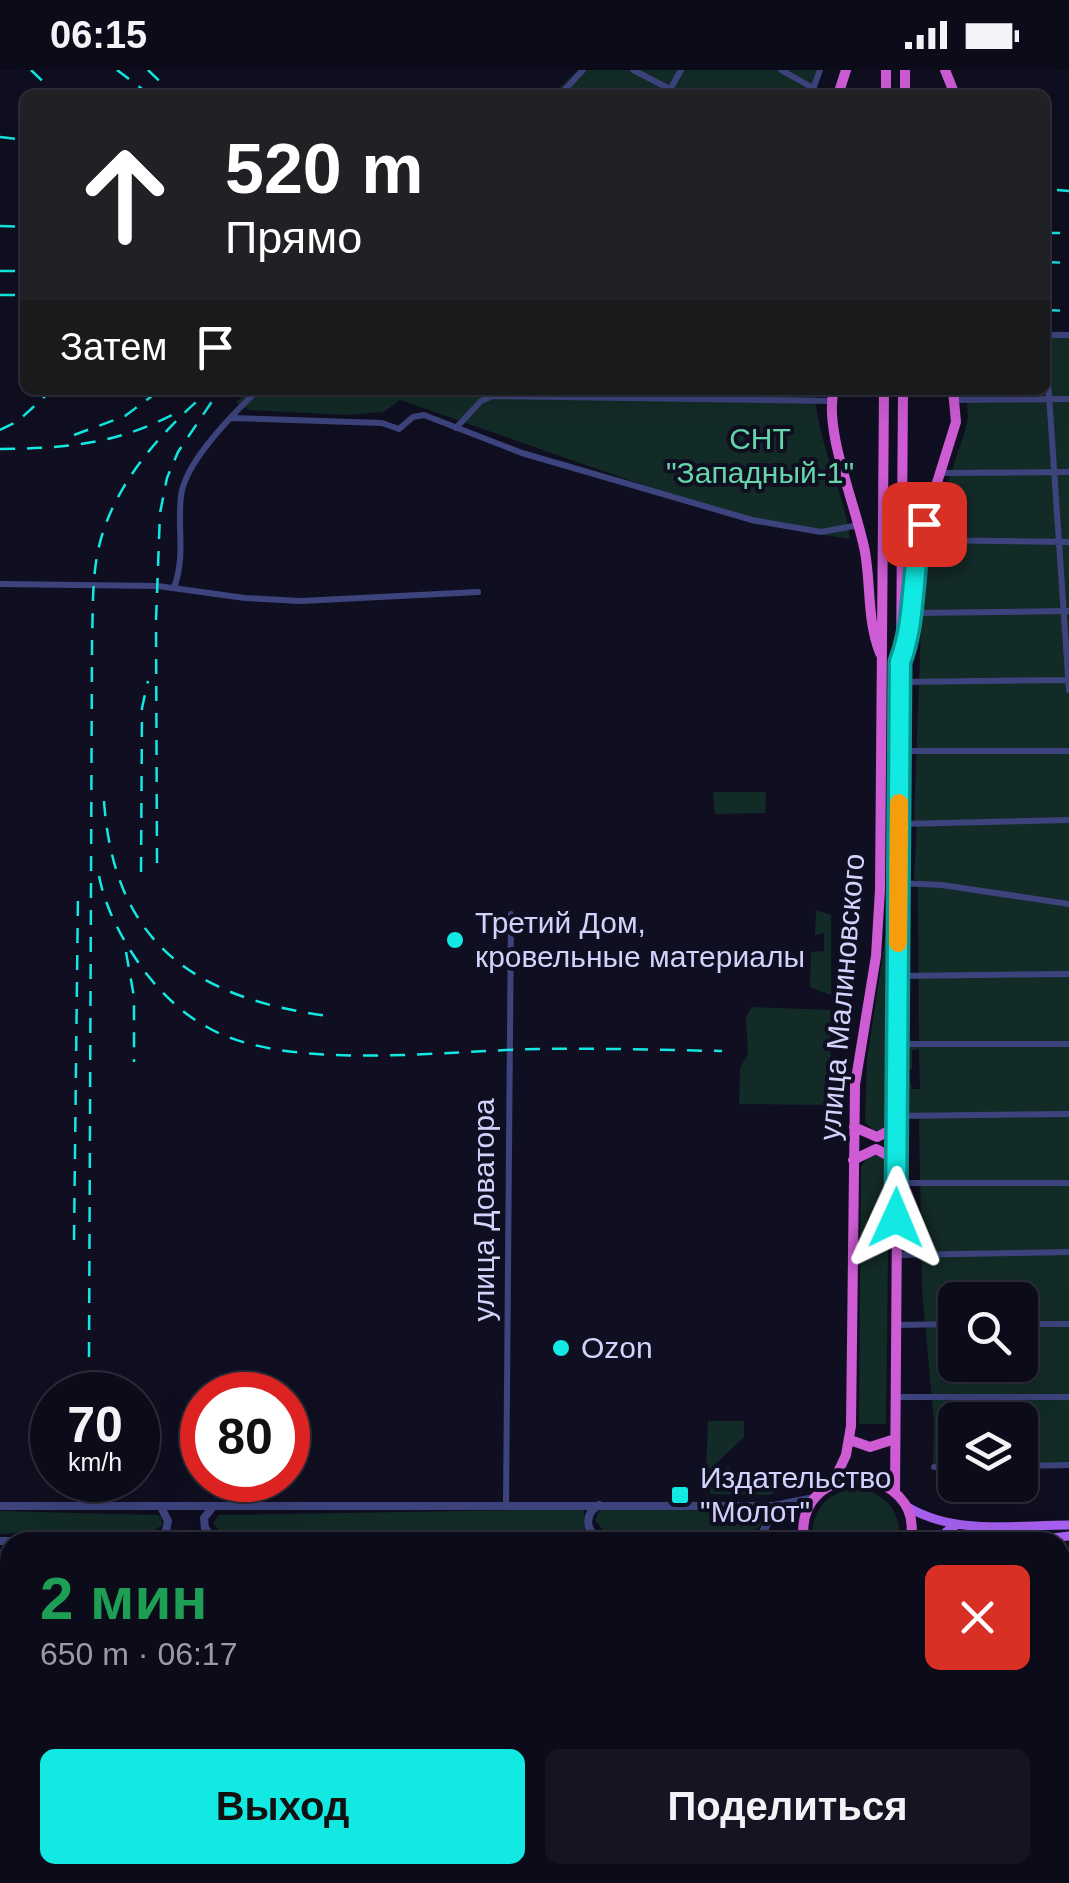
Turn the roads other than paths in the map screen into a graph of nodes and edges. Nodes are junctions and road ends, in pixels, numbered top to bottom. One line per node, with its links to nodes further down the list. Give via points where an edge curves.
1 (583, 70): 4 (street)
2 (633, 70): 5 (street)
3 (780, 70): 6 (street)
4 (565, 90)
5 (665, 90)
6 (810, 90)
7 (253, 395): 15 (street)
8 (833, 395): 16 (street, via 492,396); 20 (highway, via 832,423)
9 (884, 395): 29 (highway, улица Малиновского)
10 (904, 395): 30 (highway, улица Малиновского)
11 (955, 395): 13 (street); 19 (highway, via 956,422)
12 (1050, 395): 13 (street)
13 (1050, 399): 14 (street); 17 (street)
14 (1069, 399)
15 (231, 418): 16 (street, via 398,429 418,415); 25 (street, via 186,478 180,501 183,554)
16 (456, 428): 20 (street, via 752,520 821,532)
17 (1054, 472): 18 (street); 19 (street); 22 (street)
18 (1069, 472)
19 (940, 473): 21 (highway)
20 (858, 525): 29 (highway)
21 (919, 540): 22 (street); 28 (highway)
22 (1060, 542): 23 (street); 27 (street)
23 (1069, 542)
24 (0, 584): 25 (street)
25 (174, 588): 26 (street, via 301,600)
26 (478, 592)
27 (1066, 611): 28 (street); 31 (street)
28 (912, 613): 30 (highway)
29 (883, 662): 47 (highway, улица Малиновского, via 879,921)
30 (900, 662): 32 (highway, улица Малиновского)
31 (1069, 680): 32 (street); 33 (street)
32 (900, 682): 34 (highway, улица Малиновского)
33 (1069, 690)
34 (899, 751): 35 (street); 37 (highway, улица Малиновского)
35 (1069, 751)
36 (1069, 820): 37 (street)
37 (898, 824): 38 (highway, улица Малиновского)
38 (898, 883): 39 (street); 42 (highway, улица Малиновского)
39 (1069, 904)
40 (512, 914): 72 (street, улица Доватора)
41 (1069, 974): 42 (street)
42 (898, 976): 43 (highway, улица Малиновского)
43 (896, 1044): 44 (street); 46 (highway, улица Малиновского)
44 (1069, 1044)
45 (1069, 1114): 46 (street)
46 (896, 1121): 47 (highway, via 877,1137); 49 (highway, улица Малиновского)
47 (854, 1127): 48 (highway, улица Малиновского)
48 (853, 1160): 49 (highway, via 876,1149); 61 (highway, улица Малиновского)
49 (896, 1160): 50 (highway, улица Малиновского)
50 (896, 1182): 51 (street); 53 (highway, улица Малиновского)
51 (1069, 1183)
52 (1069, 1252): 53 (street)
53 (895, 1254): 57 (highway, улица Малиновского)
54 (938, 1324): 57 (street)
55 (1038, 1324): 56 (street)
56 (1069, 1324)
57 (895, 1325): 59 (highway, улица Малиновского)
58 (1069, 1397): 59 (street)
59 (895, 1398): 60 (highway, улица Малиновского)
60 (895, 1439): 61 (highway, via 870,1447); 67 (highway, улица Малиновского)
61 (850, 1440): 66 (highway, улица Малиновского)
62 (1069, 1465): 63 (street)
63 (1038, 1466)
64 (934, 1467): 65 (street)
65 (938, 1467)
66 (832, 1485): 67 (highway, via 865,1479); 68 (highway)
67 (894, 1493): 70 (highway)
68 (816, 1497): 73 (street); 82 (highway)
69 (599, 1505): 72 (street); 73 (street); 80 (street, via 588,1520)
70 (904, 1505): 77 (main road); 83 (highway)
71 (0, 1506): 74 (street)
72 (506, 1506): 75 (street)
73 (755, 1506): 81 (street, via 768,1522)
74 (160, 1507): 75 (street); 78 (street)
75 (212, 1508): 79 (street, via 206,1513)
76 (1069, 1525): 77 (main road)
77 (956, 1526): 84 (main road)
78 (166, 1532)
79 (208, 1532)
80 (591, 1532)
81 (765, 1532)
82 (804, 1532)
83 (910, 1532)
84 (946, 1532)

